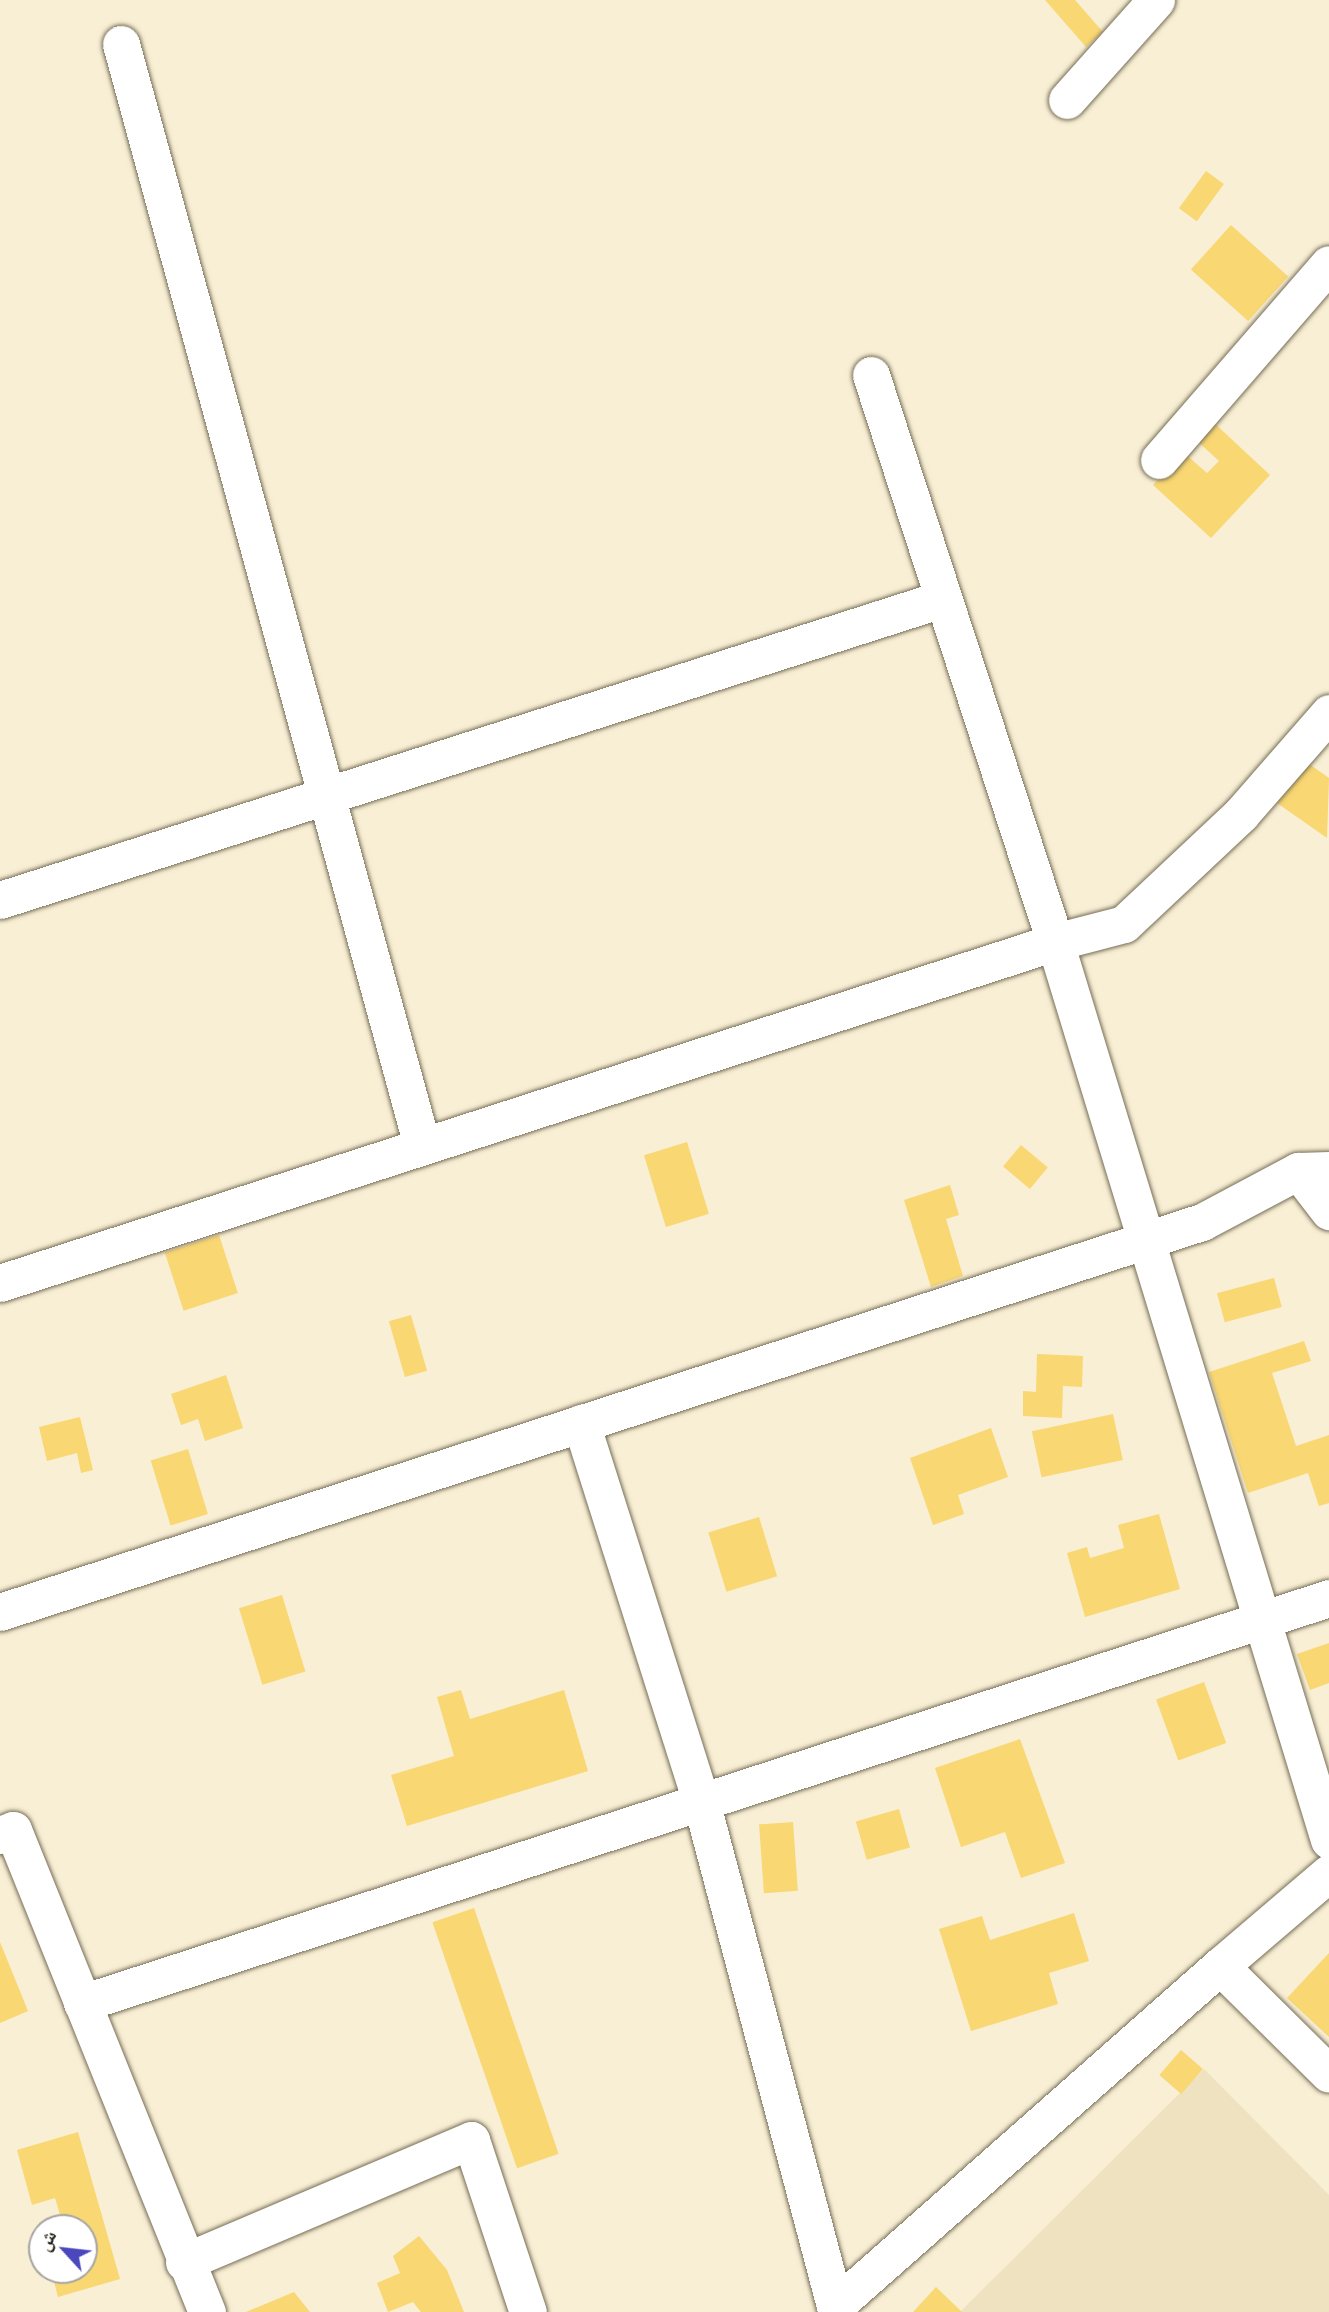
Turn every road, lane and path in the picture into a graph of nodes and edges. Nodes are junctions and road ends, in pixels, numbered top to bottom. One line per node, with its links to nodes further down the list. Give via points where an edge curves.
1 (1156, 0): 3 (street)
2 (121, 44): 9 (street)
3 (1067, 100)
4 (1329, 264): 6 (street)
5 (871, 375): 7 (street)
6 (1159, 460)
7 (942, 598): 9 (street); 11 (street)
8 (1329, 713): 11 (street, via 1241,814 1124,924)
9 (327, 795): 10 (street); 12 (street)
10 (0, 900)
11 (1055, 942): 12 (street); 15 (street)
12 (422, 1146): 16 (street)
13 (1313, 1171): 14 (street); 15 (street, via 1202,1222)
14 (1329, 1211)
15 (1146, 1240): 17 (street); 20 (street)
16 (0, 1283)
17 (581, 1423): 19 (street); 21 (street)
18 (1329, 1598): 20 (street)
19 (0, 1612)
20 (1262, 1619): 21 (street); 23 (street)
21 (701, 1801): 26 (street); 29 (street)
22 (0, 1835): 26 (street, via 13,1830)
23 (1329, 1840)
24 (1329, 1873): 25 (street)
25 (1220, 1966): 27 (street); 29 (street)
26 (82, 2003): 28 (street)
27 (1329, 2074)
28 (184, 2262): 30 (street); 31 (street, via 471,2140)
29 (835, 2310)
30 (207, 2312)
31 (528, 2312)

